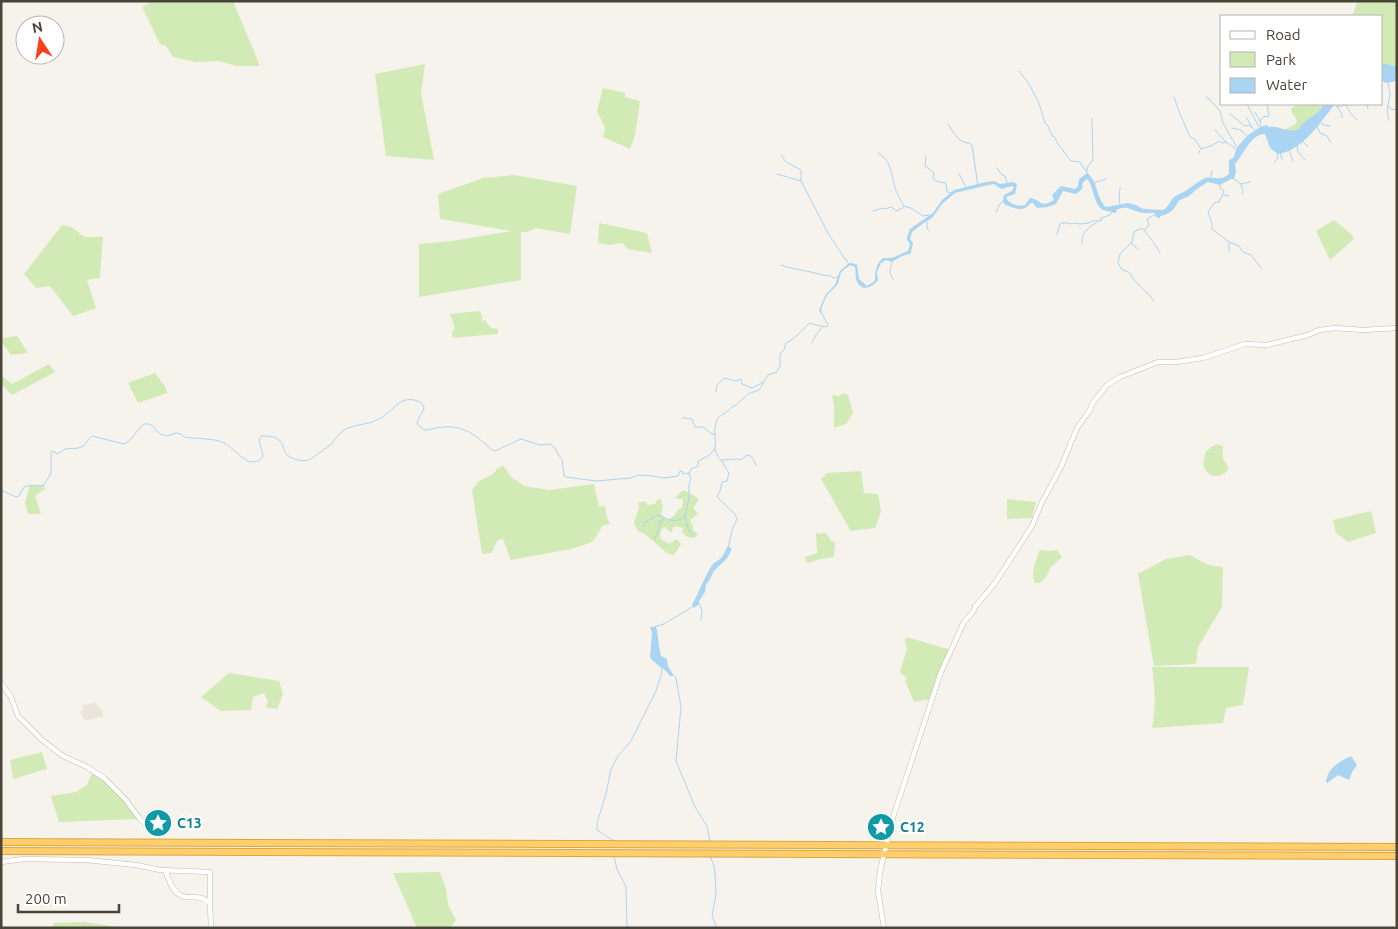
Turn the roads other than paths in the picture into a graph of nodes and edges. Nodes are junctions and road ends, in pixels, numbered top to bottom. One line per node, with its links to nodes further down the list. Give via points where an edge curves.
1 (1397, 328): 7 (street, via 1335,328 1267,345 1245,344 1203,358 1158,362 1107,385 1077,428 1032,526 995,583 962,625 941,672 894,814)
2 (1, 683): 3 (street, via 18,716 42,740 63,756 104,778)
3 (155, 832)
4 (1, 842): 5 (highway)
5 (1397, 847)
6 (1, 851): 7 (highway)
7 (884, 855): 8 (highway); 13 (street, via 878,891)
8 (1397, 856)
9 (1, 862): 10 (street, via 86,860)
10 (164, 870): 11 (street, via 180,895 201,897); 11 (street, via 210,872)
11 (210, 904): 12 (street)
12 (211, 928)
13 (884, 928)

